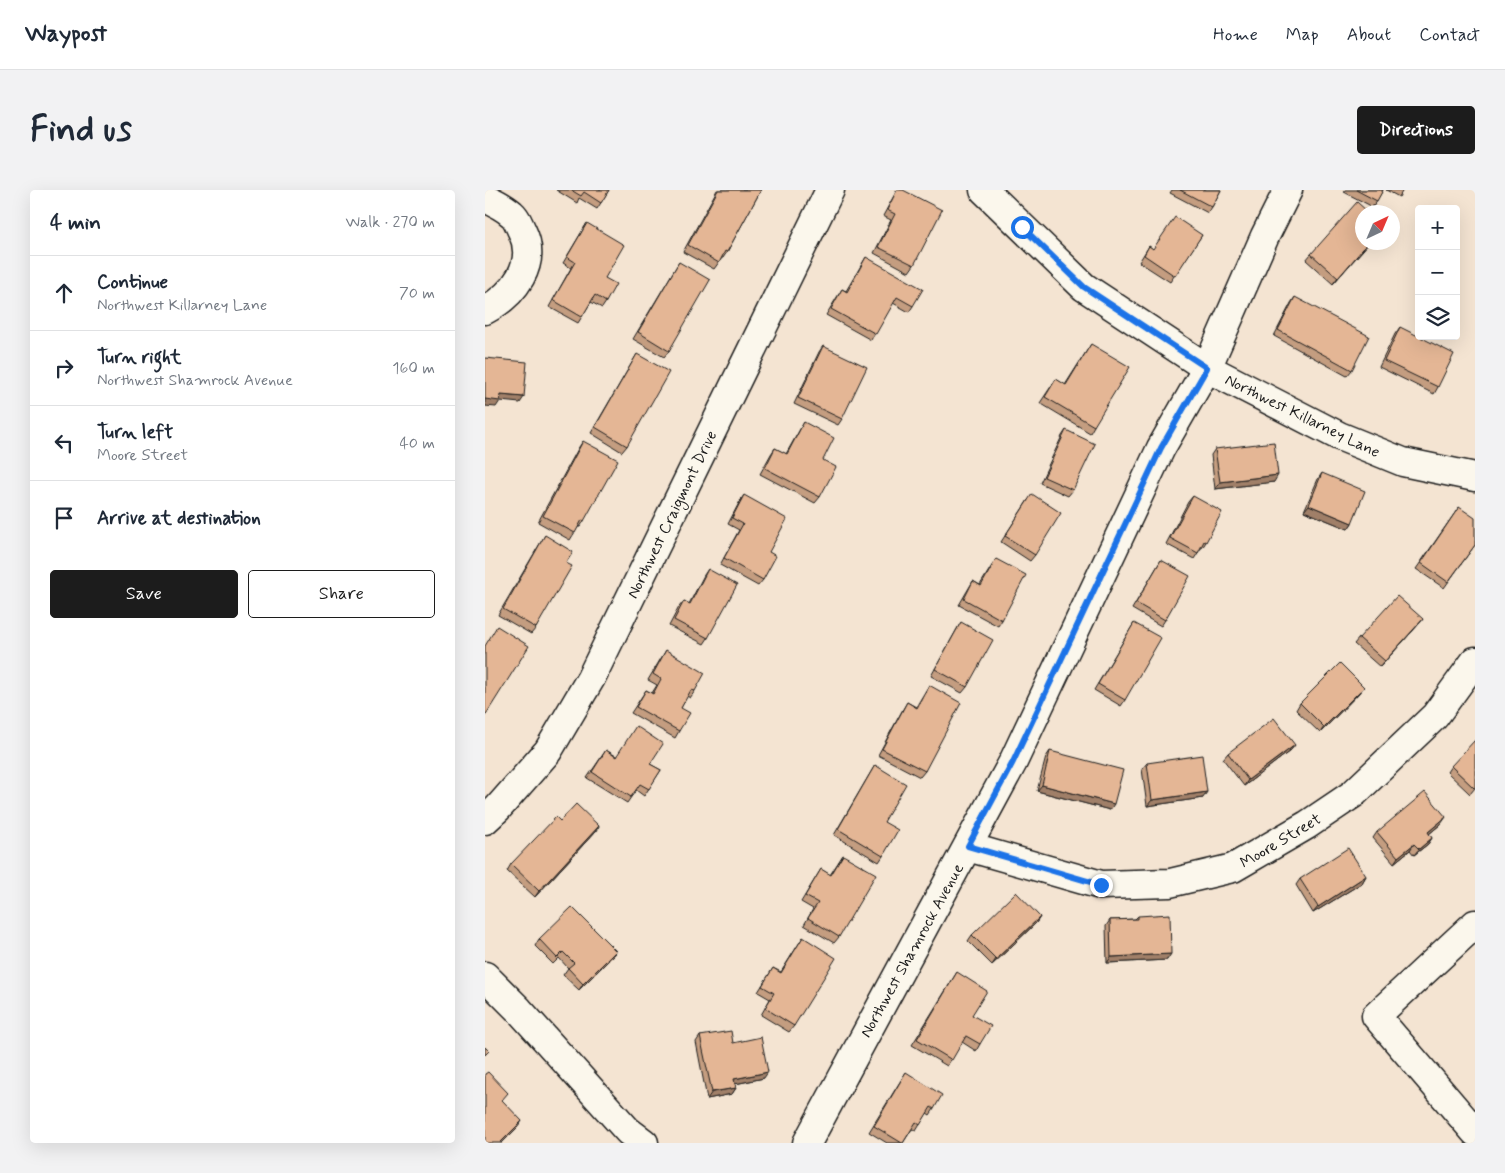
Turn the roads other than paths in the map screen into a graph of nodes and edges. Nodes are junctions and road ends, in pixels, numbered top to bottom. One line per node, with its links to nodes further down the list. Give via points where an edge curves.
1 (830, 190): 9 (street, Northwest Craigmont Drive, via 591,678 549,751)
2 (984, 190): 6 (street, Northwest Killarney Lane, via 1084,287)
3 (1288, 190): 6 (street, Northwest Shamrock Avenue)
4 (485, 198): 5 (street, via 514,215 525,237 528,256 520,280 505,297)
5 (485, 310)
6 (1207, 368): 7 (street, Northwest Killarney Lane, via 1339,436 1403,462); 10 (street, Northwest Shamrock Avenue, via 1161,448 1013,762)
7 (1475, 478)
8 (1475, 661): 10 (street, Moore Street, via 1435,716 1353,794 1233,868 1170,883 1101,885)
9 (485, 820)
10 (968, 846): 15 (street, Northwest Shamrock Avenue)
11 (1475, 924): 13 (street, via 1376,1016)
12 (485, 976): 14 (street, via 628,1131)
13 (1475, 1132)
14 (644, 1143)
15 (807, 1143)

